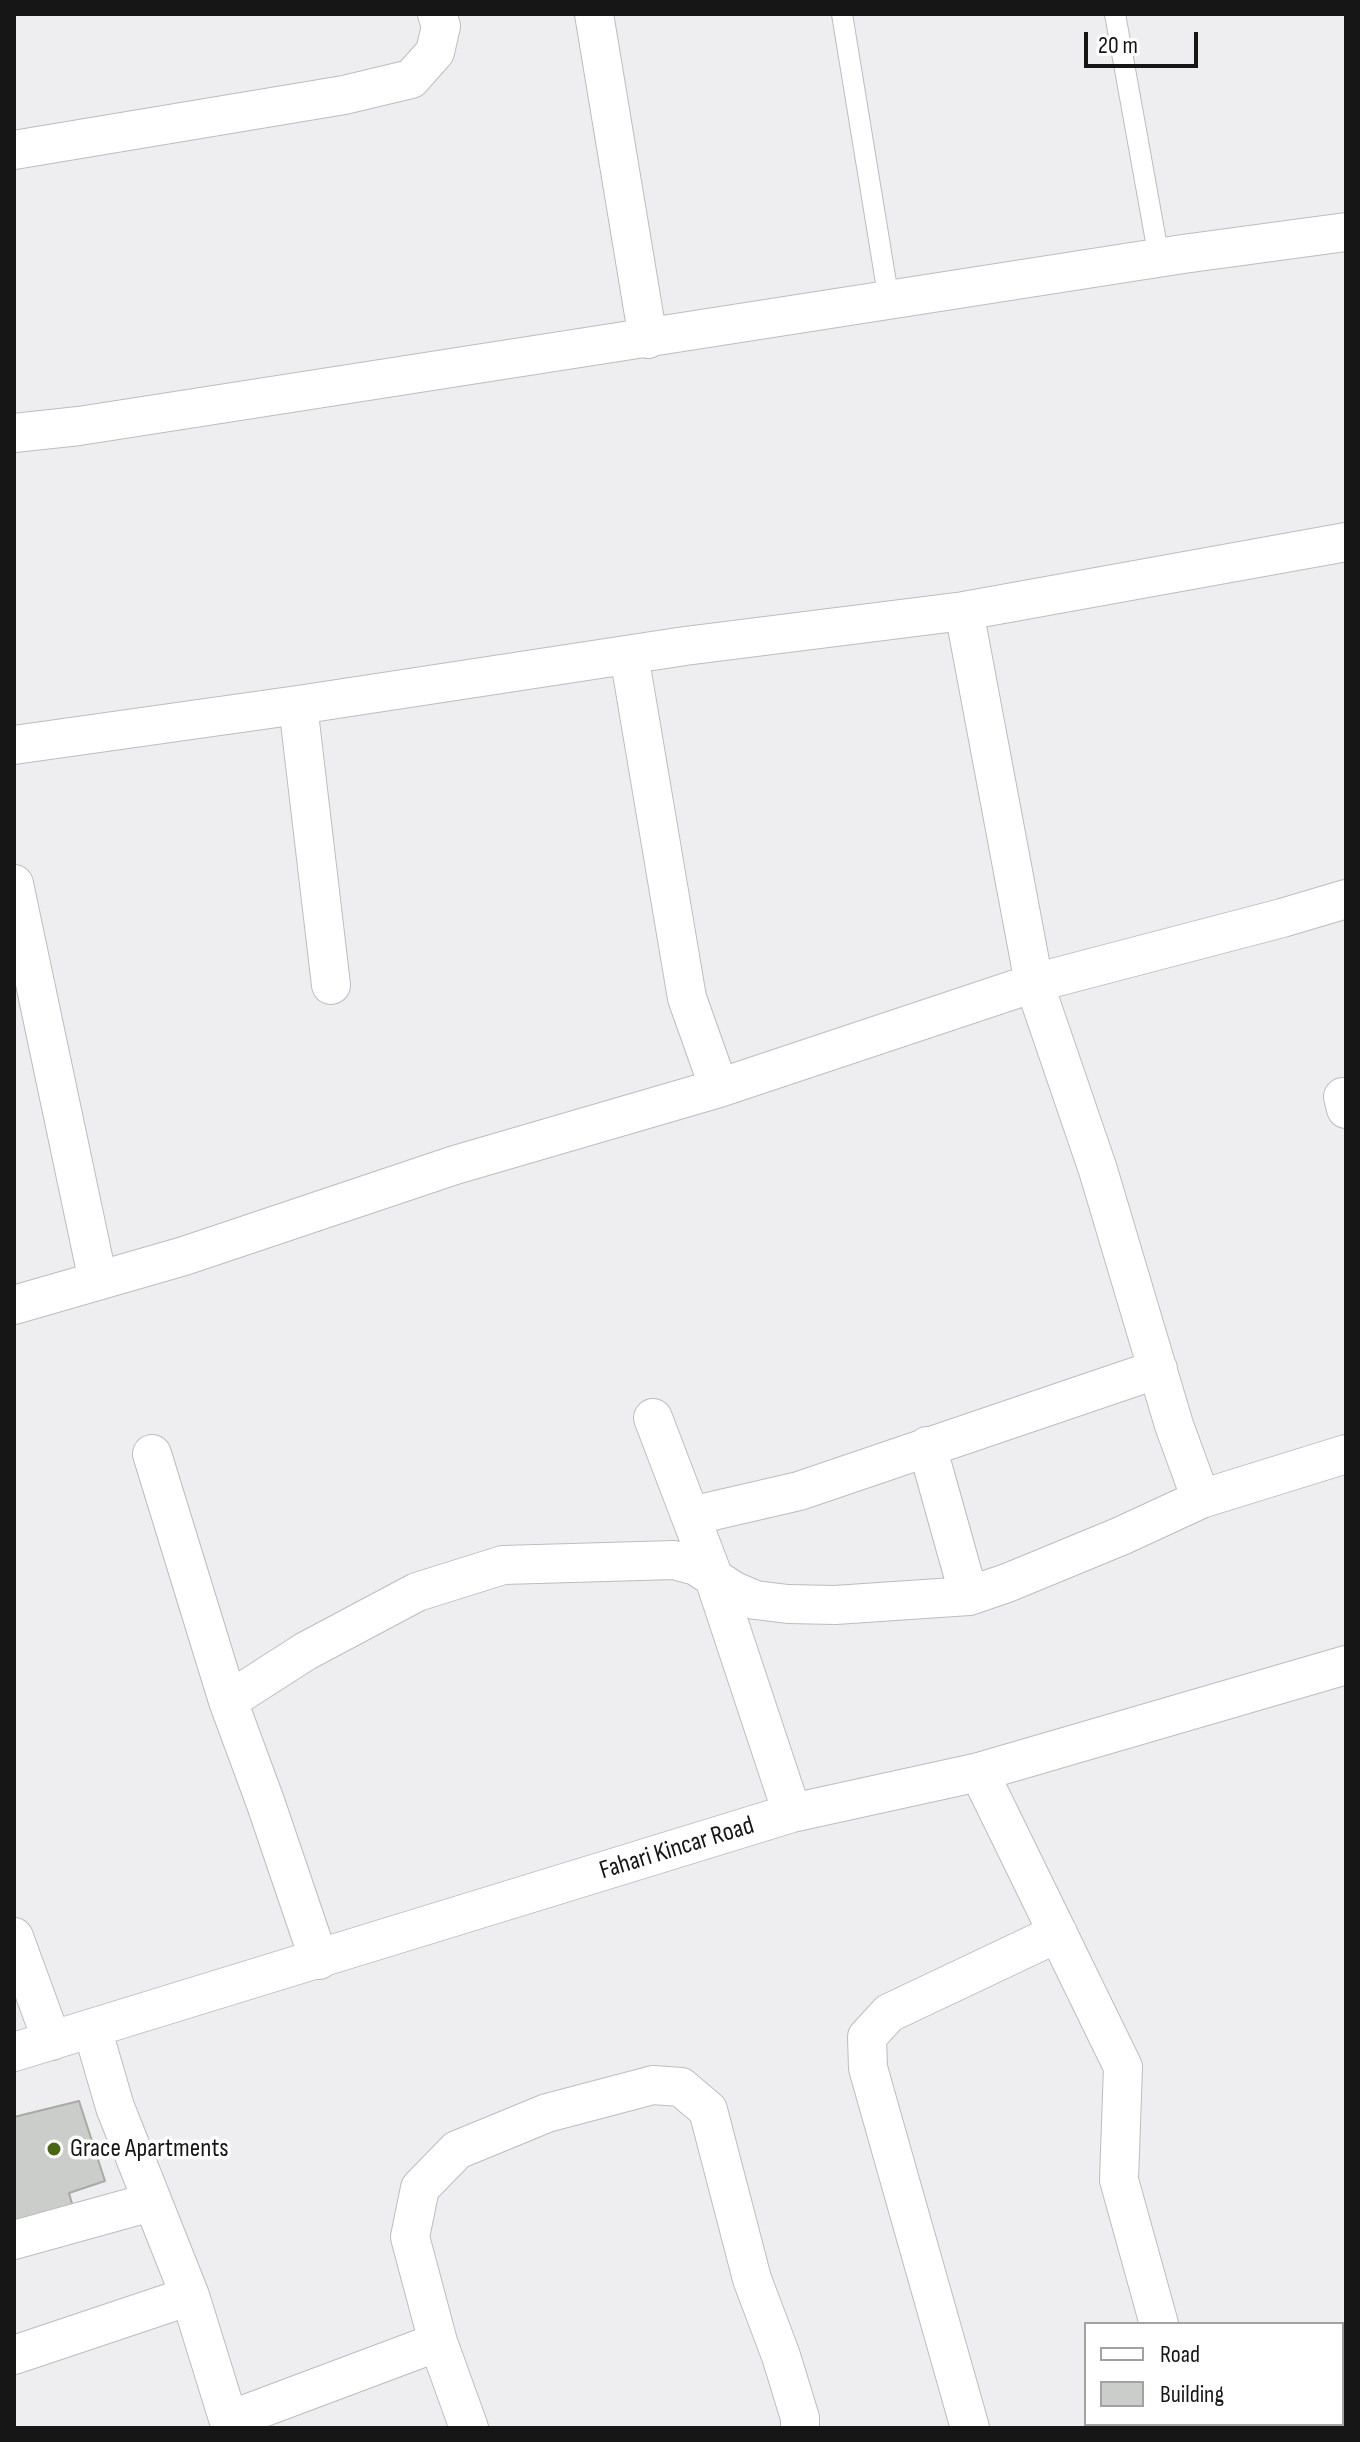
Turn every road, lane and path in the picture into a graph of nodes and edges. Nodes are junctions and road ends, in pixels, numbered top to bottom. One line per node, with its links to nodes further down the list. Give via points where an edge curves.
1 (437, 14): 5 (street, via 441,26 435,52 411,79)
2 (594, 14): 9 (street)
3 (842, 14): 8 (lane)
4 (1115, 14): 7 (lane)
5 (14, 150)
6 (1346, 232): 7 (street)
7 (1159, 258): 8 (street)
8 (889, 301): 9 (street)
9 (648, 339): 10 (street)
10 (14, 433)
11 (1346, 542): 12 (street)
12 (964, 611): 13 (street); 18 (street)
13 (629, 655): 14 (street); 20 (street, via 687,998)
14 (298, 705): 15 (street); 19 (street)
15 (14, 745)
16 (14, 884): 21 (street)
17 (1346, 899): 18 (street)
18 (1034, 983): 20 (street); 23 (street)
19 (331, 985)
20 (719, 1088): 21 (street, via 455,1165)
21 (98, 1281): 22 (street)
22 (14, 1305)
23 (1158, 1369): 25 (street); 28 (street)
24 (653, 1418): 29 (street)
25 (927, 1446): 29 (street, via 799,1491); 31 (street)
26 (152, 1454): 33 (street)
27 (1346, 1454): 28 (street)
28 (1201, 1499): 31 (street)
29 (691, 1516): 30 (street)
30 (714, 1578): 31 (street, via 755,1600 788,1604); 33 (street, via 674,1560 503,1565 417,1592 306,1651); 35 (street)
31 (969, 1596)
32 (1346, 1665): 34 (street, Fahari Kincar Road)
33 (228, 1701): 38 (street)
34 (979, 1772): 35 (street, Fahari Kincar Road); 36 (street)
35 (792, 1813): 38 (street, Fahari Kincar Road)
36 (1058, 1933): 45 (street, via 1123,2067 1119,2180); 51 (street, via 889,2013 867,2037 868,2068)
37 (14, 1937): 40 (street)
38 (319, 1960): 39 (street, Fahari Kincar Road)
39 (92, 2028): 40 (street, Fahari Kincar Road); 42 (street)
40 (52, 2041): 41 (street, Fahari Kincar Road)
41 (14, 2052)
42 (151, 2202): 43 (street); 44 (street)
43 (14, 2240)
44 (190, 2296): 47 (street); 48 (street)
45 (1158, 2322)
46 (438, 2342): 48 (street); 49 (street); 50 (street, via 410,2237 420,2188 457,2150 547,2113 653,2085 681,2087 708,2110 752,2279)
47 (14, 2355)
48 (230, 2424)
49 (469, 2428)
50 (800, 2428)
51 (970, 2428)

